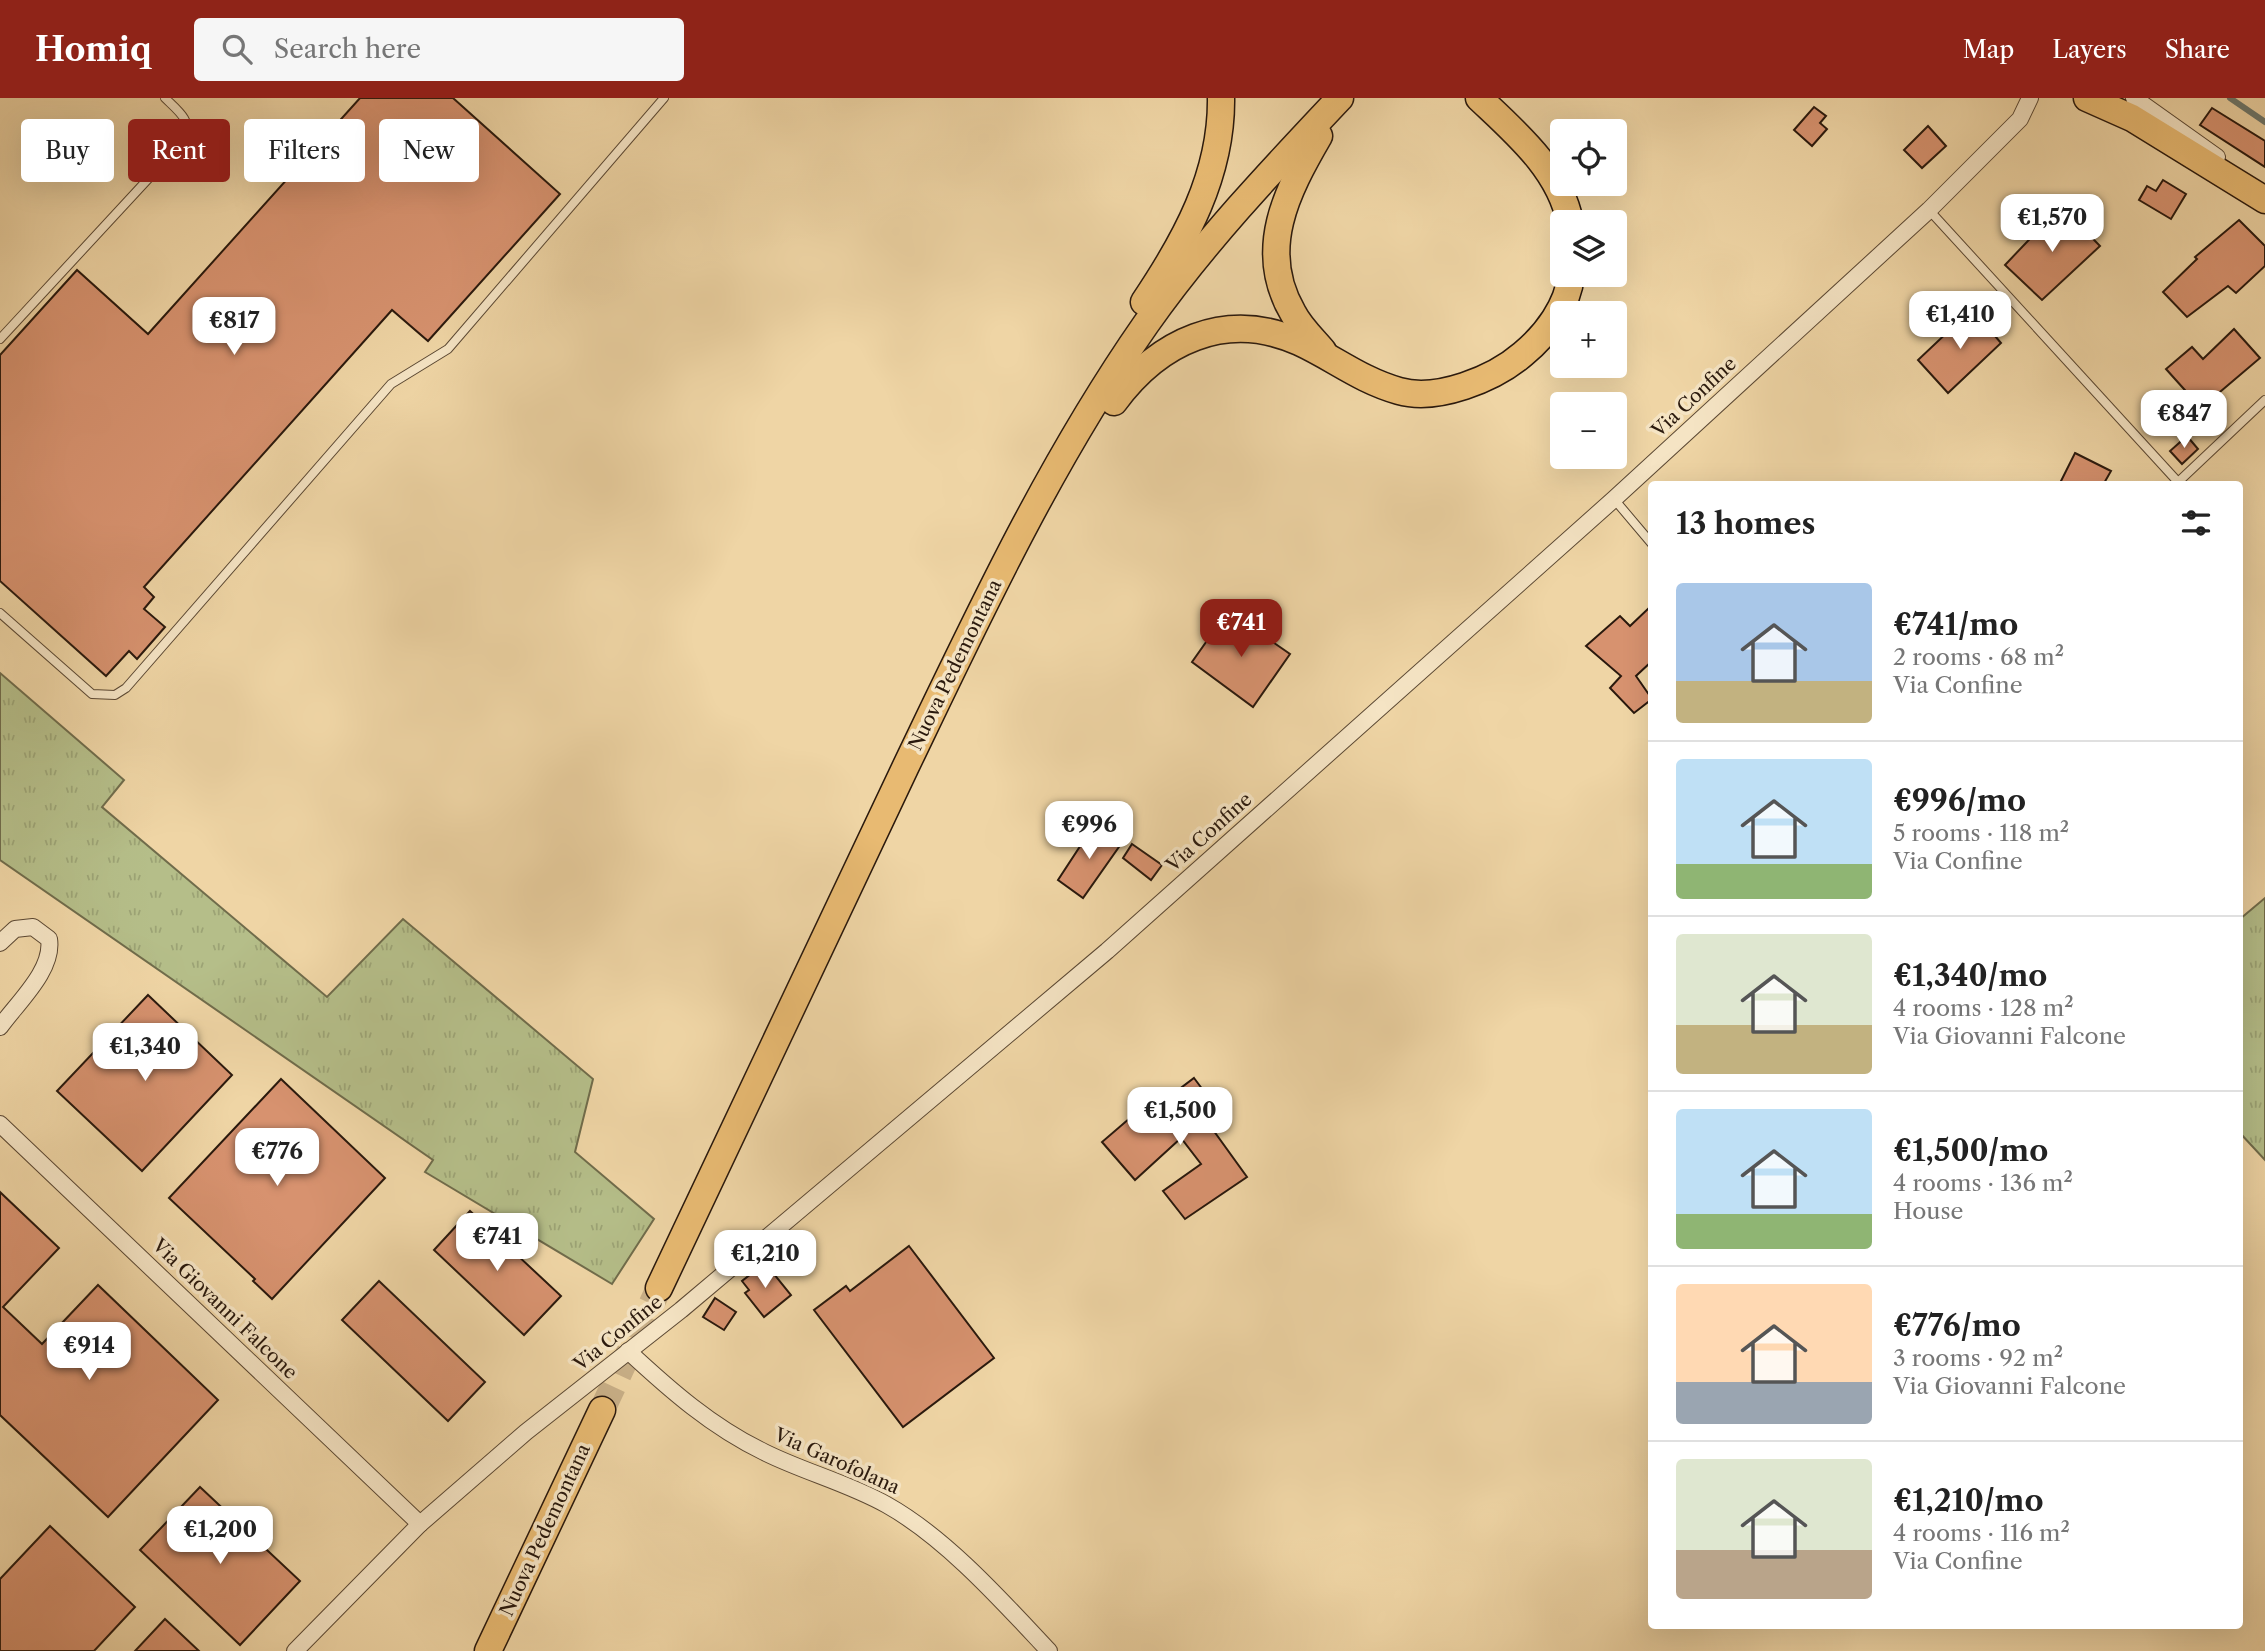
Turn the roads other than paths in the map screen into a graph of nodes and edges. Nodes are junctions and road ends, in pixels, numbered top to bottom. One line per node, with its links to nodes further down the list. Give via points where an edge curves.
1 (165, 98): 14 (lane, via 185,119 186,138)
2 (664, 98): 22 (lane, via 448,349 391,384 126,688 115,695 92,694)
3 (1221, 98): 20 (main road, via 1222,114 1199,208 1159,279 1074,406 1044,468)
4 (1340, 98): 20 (main road, Nuova Pedemontana, via 1256,187 1147,323)
5 (1346, 98): 15 (main road, via 1289,187 1276,230 1280,278 1292,313)
6 (1479, 98): 11 (main road, via 1528,144 1566,198)
7 (2030, 98): 12 (street, Via Confine, via 2020,119)
8 (2087, 98): 10 (main road, via 2132,118)
9 (2134, 98): 10 (street, via 2225,163)
10 (2265, 198)
11 (1568, 210)
12 (1928, 210): 17 (lane); 19 (street, Via Confine)
13 (1570, 287): 15 (main road, via 1544,336 1507,368 1475,383 1402,392 1349,372)
14 (0, 339)
15 (1326, 355): 23 (main road, via 1271,332 1225,329 1188,338 1133,376 1108,410 1034,542 950,708)
16 (2265, 400): 18 (lane)
17 (2175, 481)
18 (2179, 481)
19 (1614, 499): 21 (lane); 28 (street, Via Confine, via 1107,951)
20 (1033, 508): 23 (main road, Nuova Pedemontana)
21 (1648, 539)
22 (0, 613)
23 (893, 793): 27 (main road, Nuova Pedemontana)
24 (0, 943): 25 (street, via 15,929 33,927 49,939 50,947 46,965)
25 (0, 1027)
26 (0, 1124): 30 (street, Via Giovanni Falcone)
27 (659, 1288)
28 (628, 1351): 30 (street, Via Confine); 33 (street, Via Garofolana, via 716,1425 906,1518 958,1560)
29 (602, 1410): 32 (main road, Nuova Pedemontana)
30 (421, 1524): 31 (street, Via Confine)
31 (295, 1651)
32 (488, 1651)
33 (1049, 1651)

